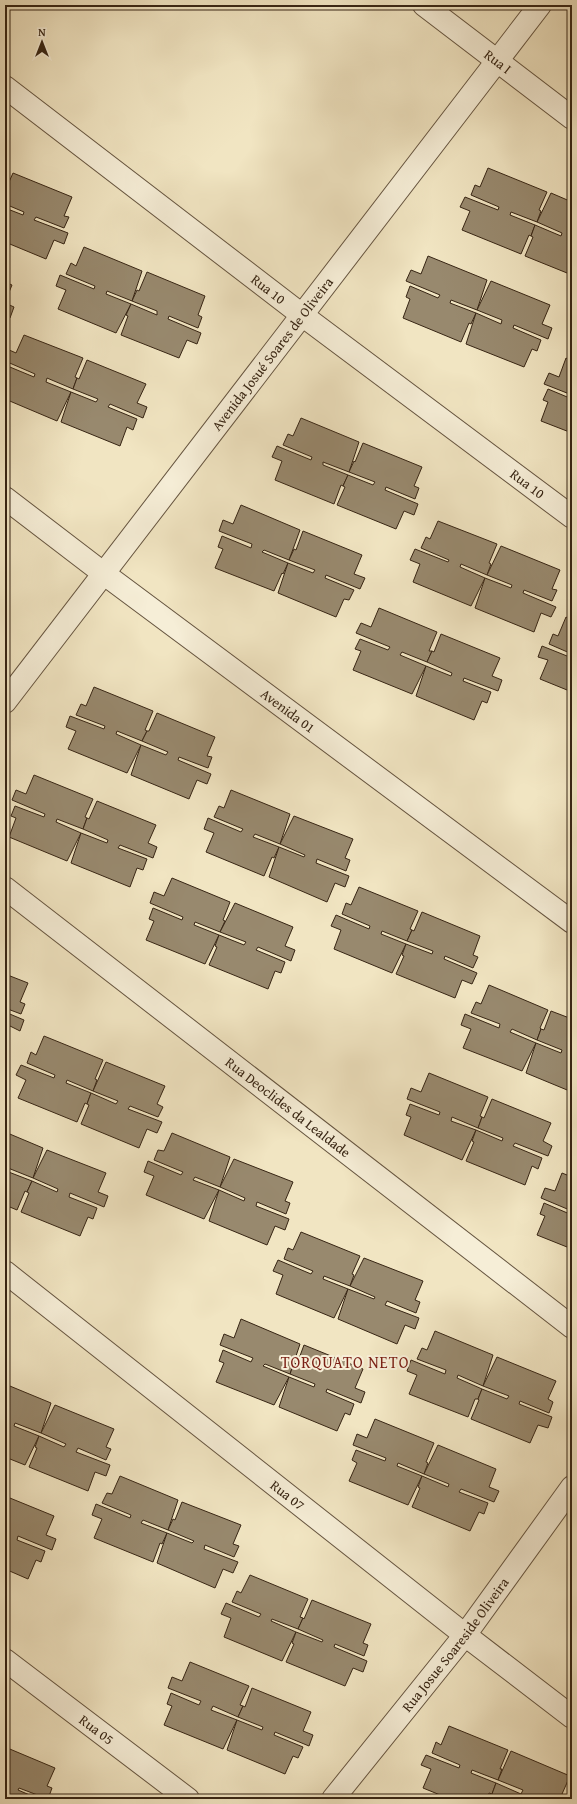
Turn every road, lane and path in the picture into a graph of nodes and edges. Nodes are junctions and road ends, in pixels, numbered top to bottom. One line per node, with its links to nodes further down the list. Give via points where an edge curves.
1 (424, 5): 3 (street, Rua I)
2 (540, 5): 3 (street, Avenida Josué Soares de Oliveira)
3 (498, 60): 5 (street, Rua I); 6 (street, Avenida Josué Soares de Oliveira)
4 (5, 87): 6 (street, Rua 10)
5 (572, 118)
6 (302, 314): 8 (street, Rua 10); 9 (street, Avenida Josué Soares de Oliveira)
7 (5, 498): 9 (street, Avenida 01)
8 (572, 517)
9 (103, 573): 10 (street, Avenida Josué Soares de Oliveira); 12 (street, Avenida 01)
10 (5, 702)
11 (5, 888): 14 (street, Rua Deoclides da Lealdade)
12 (572, 922)
13 (5, 1272): 16 (street, Rua 07)
14 (572, 1327)
15 (572, 1487): 16 (street, Rua Josue Soareside Oliveira)
16 (465, 1635): 18 (street, Rua 07); 20 (street, Rua Josue Soareside Oliveira)
17 (5, 1660): 19 (street, Rua 05)
18 (572, 1717)
19 (188, 1799)
20 (333, 1799)

